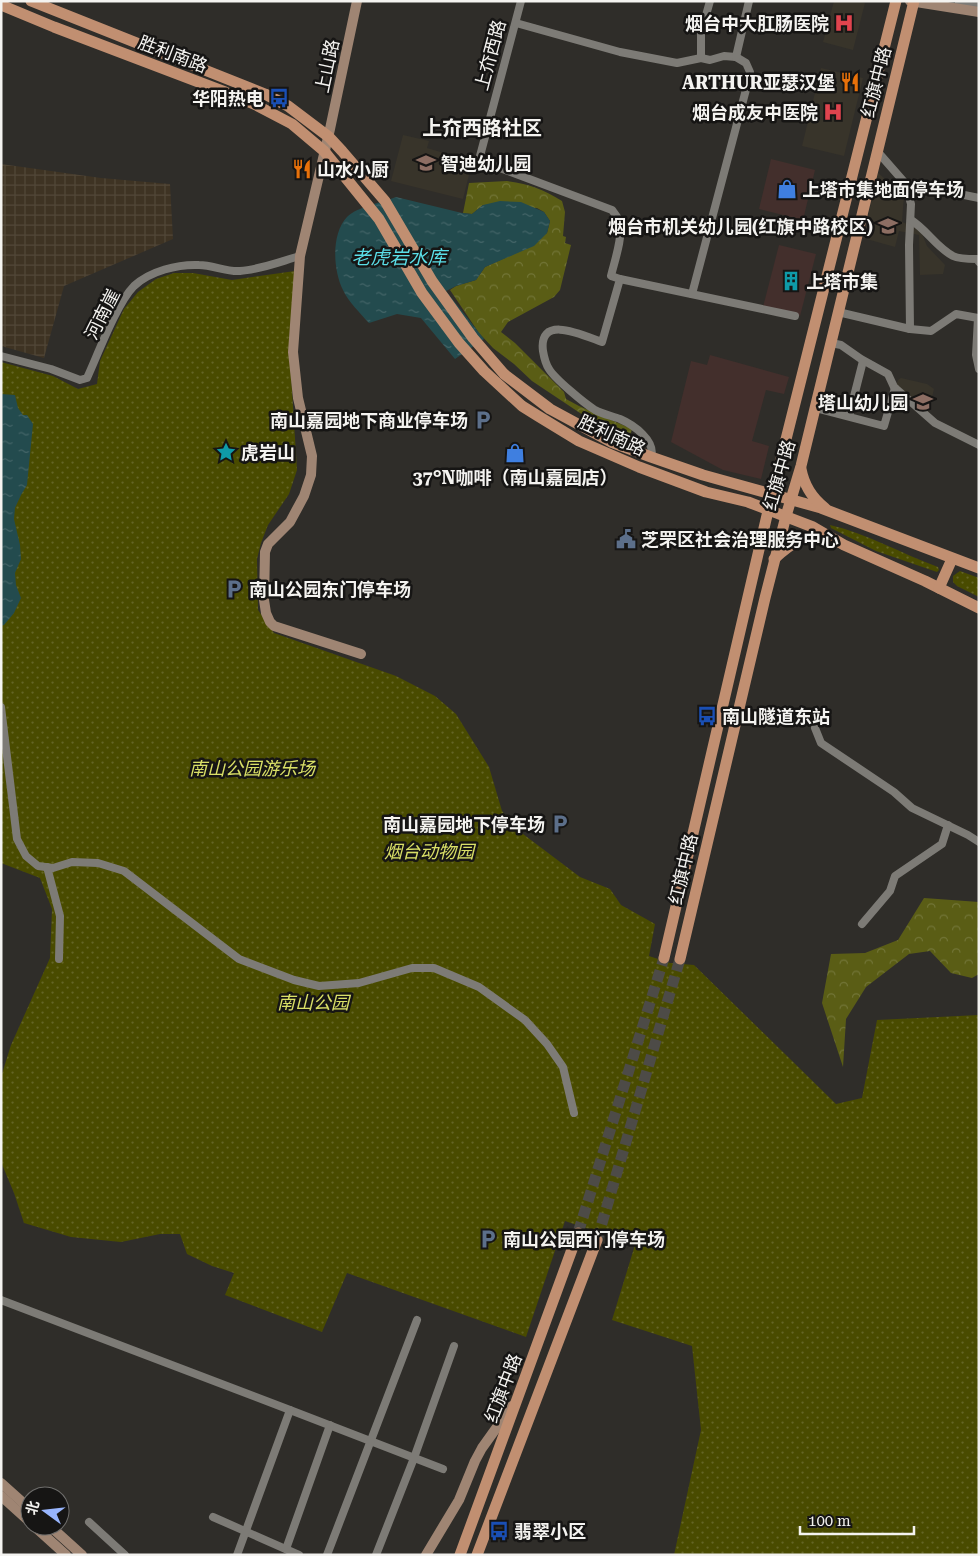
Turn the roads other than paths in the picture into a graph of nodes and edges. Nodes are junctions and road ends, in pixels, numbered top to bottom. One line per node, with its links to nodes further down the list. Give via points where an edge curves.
1 (31, 1): 15 (main road, 胜利南路, via 265,94 288,106)
2 (357, 1): 15 (street, 上山路)
3 (521, 1): 12 (street, 上夼西路)
4 (710, 1): 14 (street, via 701,34)
5 (749, 1): 13 (street)
6 (896, 1): 38 (main road, 红旗中路)
7 (912, 2): 10 (street); 16 (main road, 红旗中路)
8 (979, 3): 10 (street)
9 (1, 4): 17 (main road, 胜利南路, via 256,105 292,124)
10 (957, 4): 11 (street)
11 (979, 11)
12 (516, 23): 14 (street, via 677,64); 23 (street, 上夼西路, via 481,161 612,210 620,224 611,276)
13 (736, 57): 14 (street); 24 (street, via 746,63 750,72)
14 (701, 58)
15 (328, 136): 17 (street, 上山路); 36 (main road, 胜利南路, via 385,201 432,281 504,374 550,409 611,442)
16 (877, 151): 18 (street); 25 (main road, 红旗中路)
17 (328, 156): 21 (street, 上山路); 40 (main road, 胜利南路, via 379,219 422,293 459,343 522,406 606,454 706,492 748,502)
18 (905, 183): 19 (street); 20 (street, via 911,204)
19 (979, 198)
20 (911, 220): 22 (street, via 922,226 933,241 954,257 977,259); 27 (street)
21 (300, 256): 29 (street, 河南崖, via 241,271 200,264 153,274 134,286 122,303 87,378 80,380); 49 (street, 上山路, via 293,352 298,398 312,456 311,475 290,522 268,544 264,600 270,622 278,628)
22 (979, 262)
23 (620, 279): 24 (street); 36 (street, via 602,342 560,328 546,335 542,347 550,371 586,404 622,420 642,434 652,447)
24 (692, 294): 26 (street)
25 (838, 312): 27 (street); 28 (main road, 红旗中路)
26 (795, 316)
27 (910, 329): 31 (street, via 931,331 956,314 978,318 976,355)
28 (831, 343): 30 (street); 33 (main road, 红旗中路)
29 (1, 356)
30 (863, 361): 32 (street, via 888,374); 34 (street)
31 (979, 369)
32 (895, 388): 34 (street, via 884,426); 35 (street, via 935,423)
33 (815, 408): 34 (street); 37 (main road, 红旗中路)
34 (849, 416)
35 (979, 445)
36 (651, 457): 38 (main road, 胜利南路)
37 (801, 466): 39 (main road, 红旗中路); 41 (main road, via 811,494)
38 (772, 494): 39 (main road, 胜利南路); 40 (main road, 红旗中路)
39 (792, 499): 41 (main road, 胜利南路); 42 (main road, 红旗中路)
40 (768, 511): 42 (main road, 胜利南路); 56 (main road, 红旗中路)
41 (832, 513): 44 (main road, 胜利南路)
42 (786, 516): 43 (main road, 胜利南路); 45 (main road, 红旗中路)
43 (833, 539): 45 (main road, via 816,536 800,540); 47 (main road, 胜利南路)
44 (952, 558): 46 (main road, 胜利南路); 47 (main road)
45 (774, 559): 57 (main road, 红旗中路)
46 (979, 568)
47 (939, 588): 48 (main road, 胜利南路)
48 (979, 608)
49 (361, 654)
50 (1, 707): 54 (street, via 17,839 26,856 38,866)
51 (816, 728): 52 (street, via 821,743 887,787 912,808)
52 (948, 826): 53 (street); 55 (street, via 942,844 895,876 890,891)
53 (979, 842)
54 (47, 867): 58 (street, via 60,916); 59 (street, via 72,862 98,863 124,871 239,959 294,980 319,986 360,983 412,968 434,968 479,987 525,1020 547,1044 563,1067)
55 (862, 924)
56 (664, 958)
57 (680, 958)
58 (59, 959)
59 (574, 1113)
60 (578, 1233): 65 (main road, 红旗中路)
61 (597, 1240): 90 (main road, 红旗中路)
62 (1, 1300): 66 (street)
63 (417, 1320): 68 (street)
64 (454, 1346): 69 (street)
65 (518, 1397): 88 (street, via 482,1448 459,1500); 89 (main road, 红旗中路)
66 (290, 1410): 67 (street); 77 (street)
67 (330, 1425): 68 (street); 80 (street)
68 (371, 1441): 69 (street); 86 (street)
69 (414, 1458): 70 (street); 87 (street)
70 (443, 1469)
71 (1, 1483): 73 (street)
72 (1, 1496): 74 (street)
73 (20, 1500)
74 (20, 1513)
75 (212, 1517): 77 (street)
76 (88, 1522): 83 (street)
77 (246, 1532): 80 (street); 84 (street)
78 (45, 1536): 81 (street)
79 (61, 1536): 82 (street)
80 (286, 1549): 85 (street)
81 (66, 1555)
82 (82, 1555)
83 (125, 1555)
84 (237, 1555)
85 (299, 1555)
86 (327, 1555)
87 (376, 1555)
88 (426, 1555)
89 (460, 1555)
90 (476, 1555)

